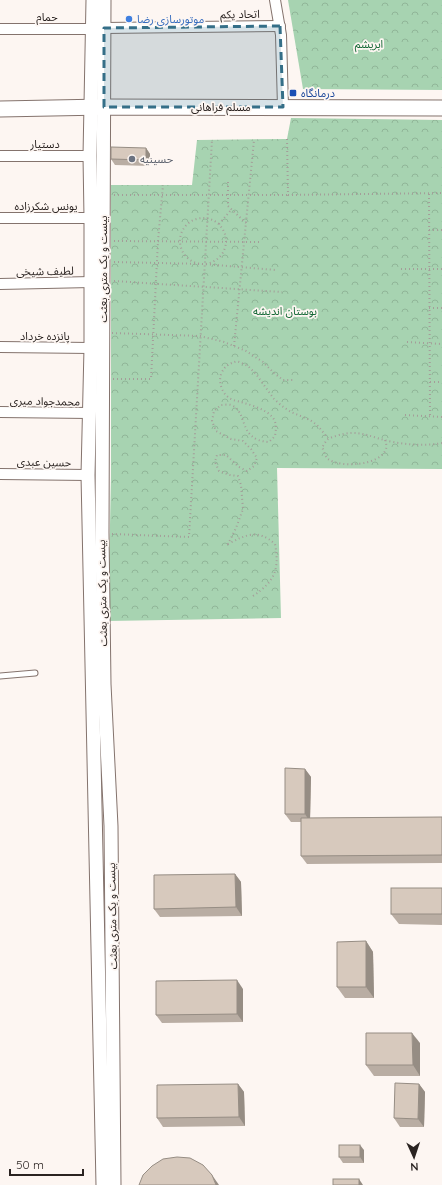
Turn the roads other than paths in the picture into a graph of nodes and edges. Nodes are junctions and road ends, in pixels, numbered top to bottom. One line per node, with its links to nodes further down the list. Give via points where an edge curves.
1 (93, 0): 5 (street, بیست و یک متری بعثت)
2 (104, 0): 5 (street, بیست و یک متری بعثت)
3 (275, 0): 4 (street)
4 (280, 26): 5 (street, اتحاد یکم); 8 (street)
5 (99, 28): 6 (street, حمام); 7 (street, بیست و یک متری بعثت)
6 (0, 29)
7 (97, 107): 8 (main road, مسلم فراهانی); 10 (main road, مسلم فراهانی); 12 (street, بیست و یک متری بعثت); 15 (street, بیست و یک متری بعثت)
8 (283, 108): 9 (main road, مسلم فراهانی)
9 (442, 108)
10 (0, 109)
11 (0, 156): 12 (street, دستیار)
12 (90, 156): 14 (street, بیست و یک متری بعثت)
13 (0, 218): 14 (street, یونس شکرزاده)
14 (91, 218): 15 (street, بیست و یک متری بعثت)
15 (97, 282): 16 (street, لطیف شیخی); 18 (street, بیست و یک متری بعثت); 26 (street, بیست و یک متری بعثت, via 104,684 111,826)
16 (0, 284)
17 (0, 348): 18 (street, پانزده خرداد)
18 (90, 348): 20 (street, بیست و یک متری بعثت)
19 (0, 412): 20 (street, محمدجواد میری)
20 (90, 413): 22 (street, بیست و یک متری بعثت)
21 (0, 474): 22 (street, حسین عبدی)
22 (88, 475): 25 (street, بیست و یک متری بعثت)
23 (35, 673): 24 (lane)
24 (0, 676)
25 (102, 1185)
26 (114, 1185)

